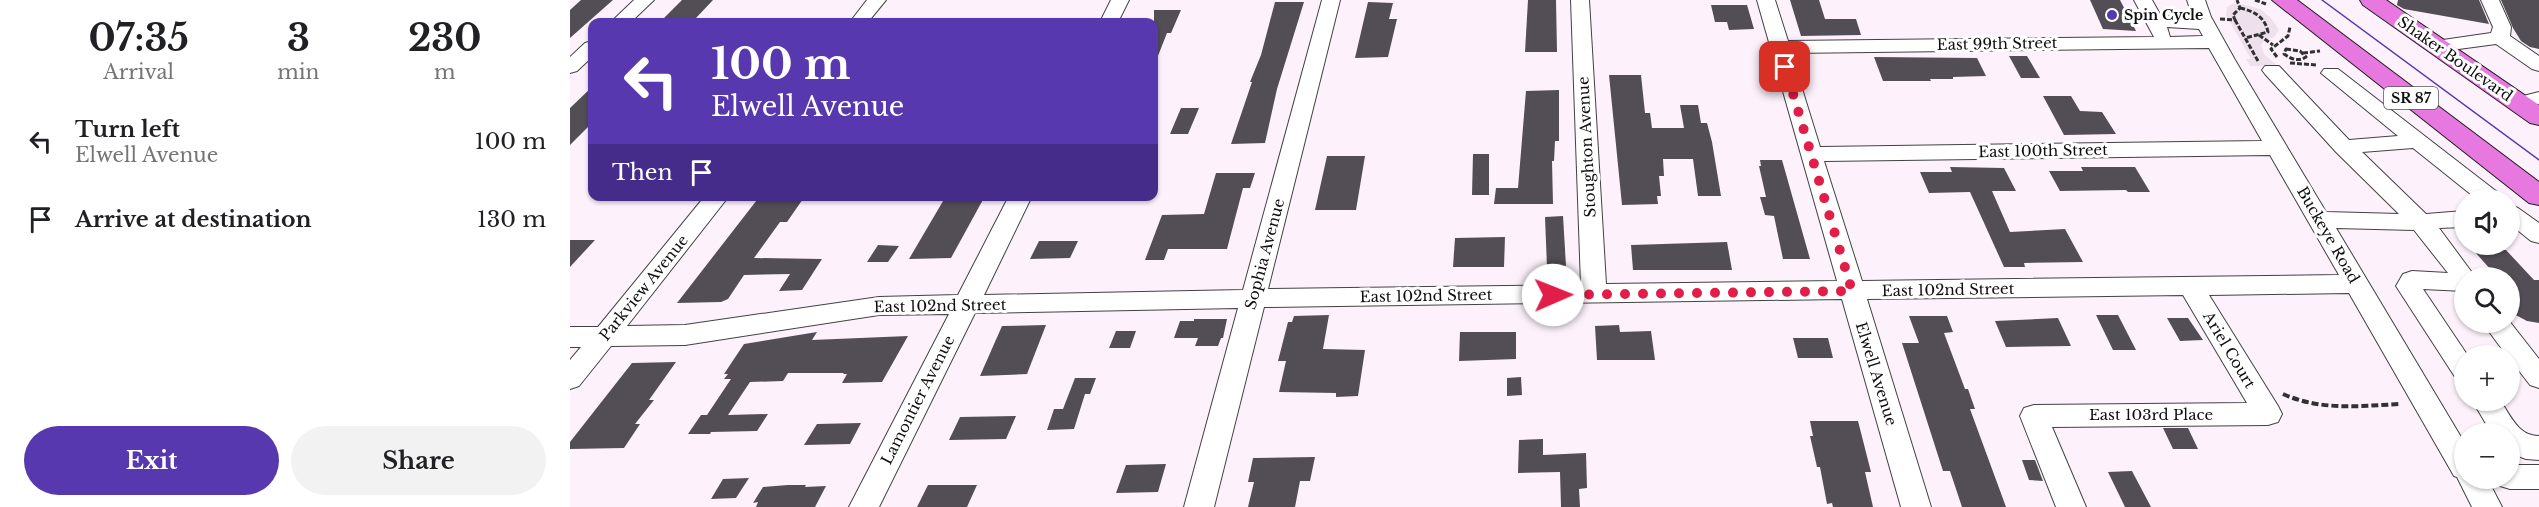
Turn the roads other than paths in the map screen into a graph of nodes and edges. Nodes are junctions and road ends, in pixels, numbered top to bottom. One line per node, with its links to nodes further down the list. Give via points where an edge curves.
1 (645, 0): 12 (street)
2 (877, 0): 13 (street)
3 (1120, 0): 14 (street)
4 (1331, 0): 47 (street, Sophia Avenue)
5 (1580, 0): 46 (street, Stoughton Avenue)
6 (1766, 0): 20 (street, Elwell Avenue)
7 (2143, 0): 15 (street)
8 (2196, 0): 16 (street, Buckeye Road)
9 (2283, 0): 33 (main road, SR 87)
10 (2371, 0): 19 (main road, Shaker Boulevard)
11 (2490, 0): 17 (street, via 2502,27)
12 (625, 18)
13 (862, 18)
14 (1111, 18)
15 (2154, 21): 16 (street); 18 (street)
16 (2217, 28): 18 (street, East 99th Street); 30 (street, Buckeye Road)
17 (2500, 38): 19 (street); 22 (street)
18 (2166, 42): 20 (street, East 99th Street)
19 (2436, 46): 26 (main road, Shaker Boulevard)
20 (1779, 47): 31 (street, Elwell Avenue)
21 (588, 51): 23 (street)
22 (2539, 65)
23 (570, 67)
24 (2322, 68): 28 (street)
25 (2272, 70): 29 (street)
26 (2529, 100): 27 (main road, Shaker Boulevard)
27 (2539, 117)
28 (2417, 141): 29 (street); 32 (street)
29 (2344, 147): 39 (street)
30 (2276, 148): 31 (street, East 100th Street); 36 (street, Buckeye Road)
31 (1811, 153): 45 (street, Elwell Avenue)
32 (2479, 189)
33 (2539, 196)
34 (714, 201): 50 (street, Parkview Avenue)
35 (1019, 201): 48 (street, Lamontier Avenue)
36 (2319, 220): 39 (street); 43 (street, Buckeye Road)
37 (2454, 220): 39 (street)
38 (2520, 221): 40 (street)
39 (2418, 222): 41 (street)
40 (2538, 233)
41 (2458, 267)
42 (2454, 280): 52 (street, via 2412,280 2408,286)
43 (2356, 284): 44 (street, East 102nd Street); 58 (street, Buckeye Road)
44 (2190, 285): 45 (street, East 102nd Street); 55 (street, Ariel Court)
45 (1852, 291): 46 (street, East 102nd Street); 64 (street, Elwell Avenue)
46 (1594, 294): 47 (street, East 102nd Street)
47 (1252, 300): 48 (street, East 102nd Street); 63 (street, Sophia Avenue)
48 (967, 305): 50 (street, East 102nd Street, via 879,306 685,335); 62 (street, Lamontier Avenue)
49 (2504, 333): 53 (street)
50 (604, 337): 51 (street, East 102nd Street); 54 (street, Parkview Avenue)
51 (570, 338)
52 (2454, 355)
53 (2539, 378)
54 (570, 379)
55 (2271, 402): 65 (street, East 103rd Place, via 2034,416)
56 (2520, 446): 57 (street)
57 (2539, 448)
58 (2454, 450)
59 (2520, 477): 60 (street)
60 (2539, 477)
61 (2477, 489): 66 (street)
62 (864, 507)
63 (1199, 507)
64 (1916, 507)
65 (2071, 507)
66 (2487, 507)

